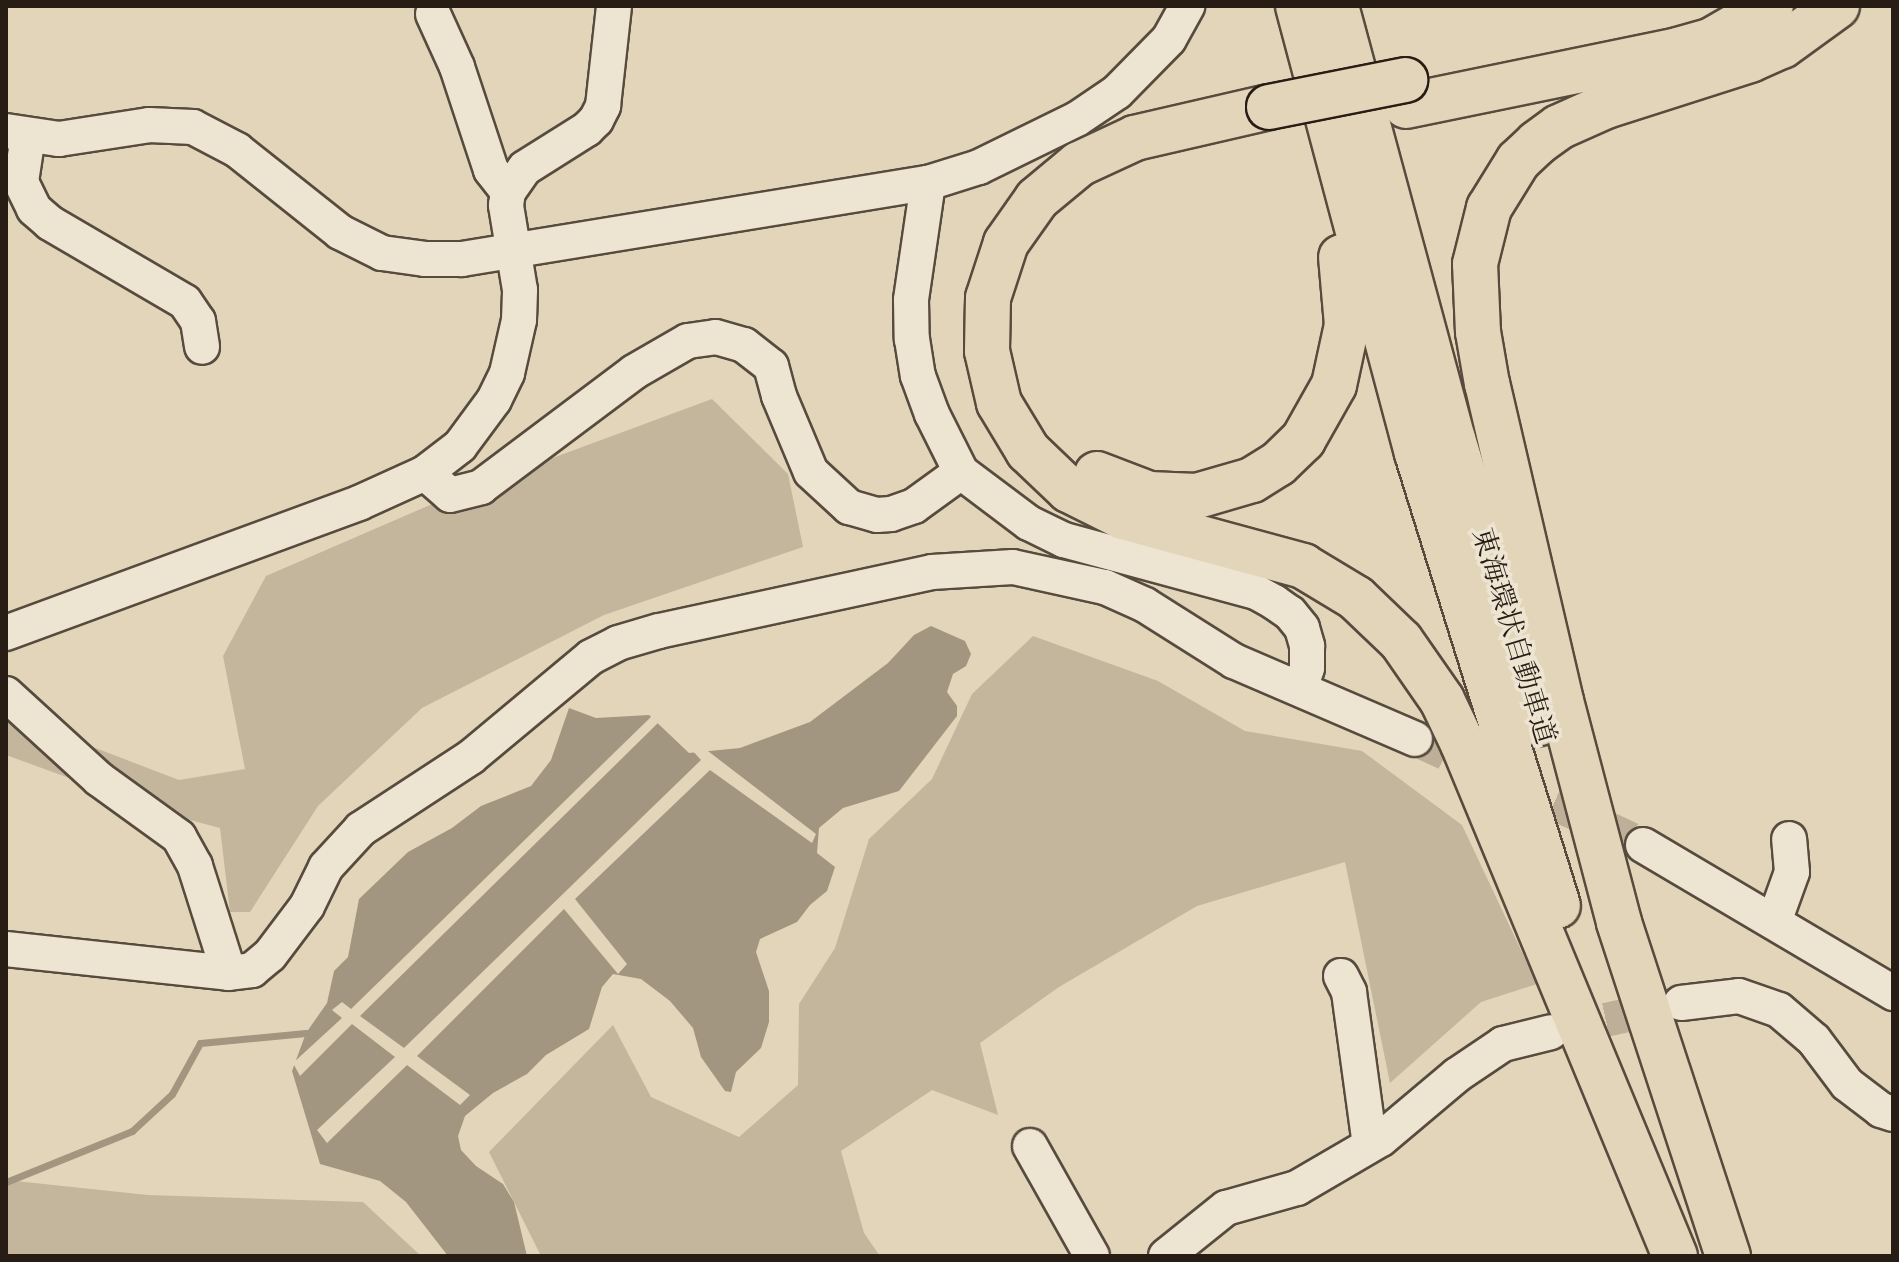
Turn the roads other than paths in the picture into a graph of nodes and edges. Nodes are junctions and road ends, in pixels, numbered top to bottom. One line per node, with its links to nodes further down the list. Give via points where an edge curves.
1 (614, 6): 14 (street, via 603,106 596,120 525,168)
2 (1187, 6): 13 (street, via 1169,39 1117,92 1077,119 979,167)
3 (1286, 6): 11 (highway, via 1344,279 1347,325 1334,385 1303,440 1252,480 1197,496 1124,487 1075,459 1025,394 1017,368 1014,313 1029,261 1062,212 1109,179)
4 (1298, 6): 37 (highway, 東海環状自動車道, via 1373,298 1459,594)
5 (1336, 6): 38 (highway, 東海環状自動車道, via 1498,590 1593,889)
6 (1717, 6): 10 (highway, via 1637,34)
7 (1771, 6): 10 (highway, via 1712,40 1678,50)
8 (1837, 6): 38 (highway, via 1782,46 1594,111 1537,143 1509,173 1489,208 1475,264 1487,384 1561,701 1619,922)
9 (433, 14): 14 (street, via 457,67 491,170)
10 (1406, 93): 11 (highway, bridge)
11 (1271, 120): 37 (highway, via 1135,138 1079,164 1037,199 1006,243 988,298 987,351 999,403 1028,451 1069,490 1123,517 1303,566 1356,598 1401,641 1442,700 1463,744)
12 (17, 133): 15 (street, via 59,139 149,125 193,127 237,150 340,232 382,253 462,259); 16 (street, via 21,182 34,209 185,302 198,321)
13 (928, 183): 15 (street); 17 (street, via 911,300 912,339 918,376)
14 (508, 192): 15 (street)
15 (515, 250): 18 (street, via 519,320 507,373 478,426)
16 (202, 347)
17 (961, 472): 18 (street, via 914,506 891,514 849,507 811,472 771,366 744,345 716,337 688,341 634,372 481,487 450,495); 20 (street, via 1029,523 1064,540 1256,592 1274,602 1290,613 1305,637 1307,668)
18 (425, 473): 19 (street, via 359,503)
19 (6, 633)
20 (1300, 689): 22 (street); 27 (street, via 1234,661 1145,605 1105,587 1013,567 932,572 659,631 591,657 471,757 361,829 326,867 307,906 270,955 252,970)
21 (6, 694): 27 (street, via 99,779 179,837 195,866)
22 (1415, 739)
23 (1789, 839): 25 (street, via 1792,872)
24 (1643, 845): 25 (street)
25 (1774, 922): 29 (street)
26 (6, 949): 27 (street)
27 (229, 973)
28 (1341, 976): 33 (street, via 1349,992)
29 (1893, 993)
30 (1681, 1003): 32 (street, via 1739,996 1779,1010 1814,1040 1847,1084)
31 (1551, 1032): 33 (street, via 1503,1044)
32 (1893, 1114)
33 (1370, 1145): 36 (street, via 1297,1188 1226,1208)
34 (1030, 1146): 35 (street)
35 (1092, 1256)
36 (1166, 1256)
37 (1677, 1256)
38 (1725, 1256)

